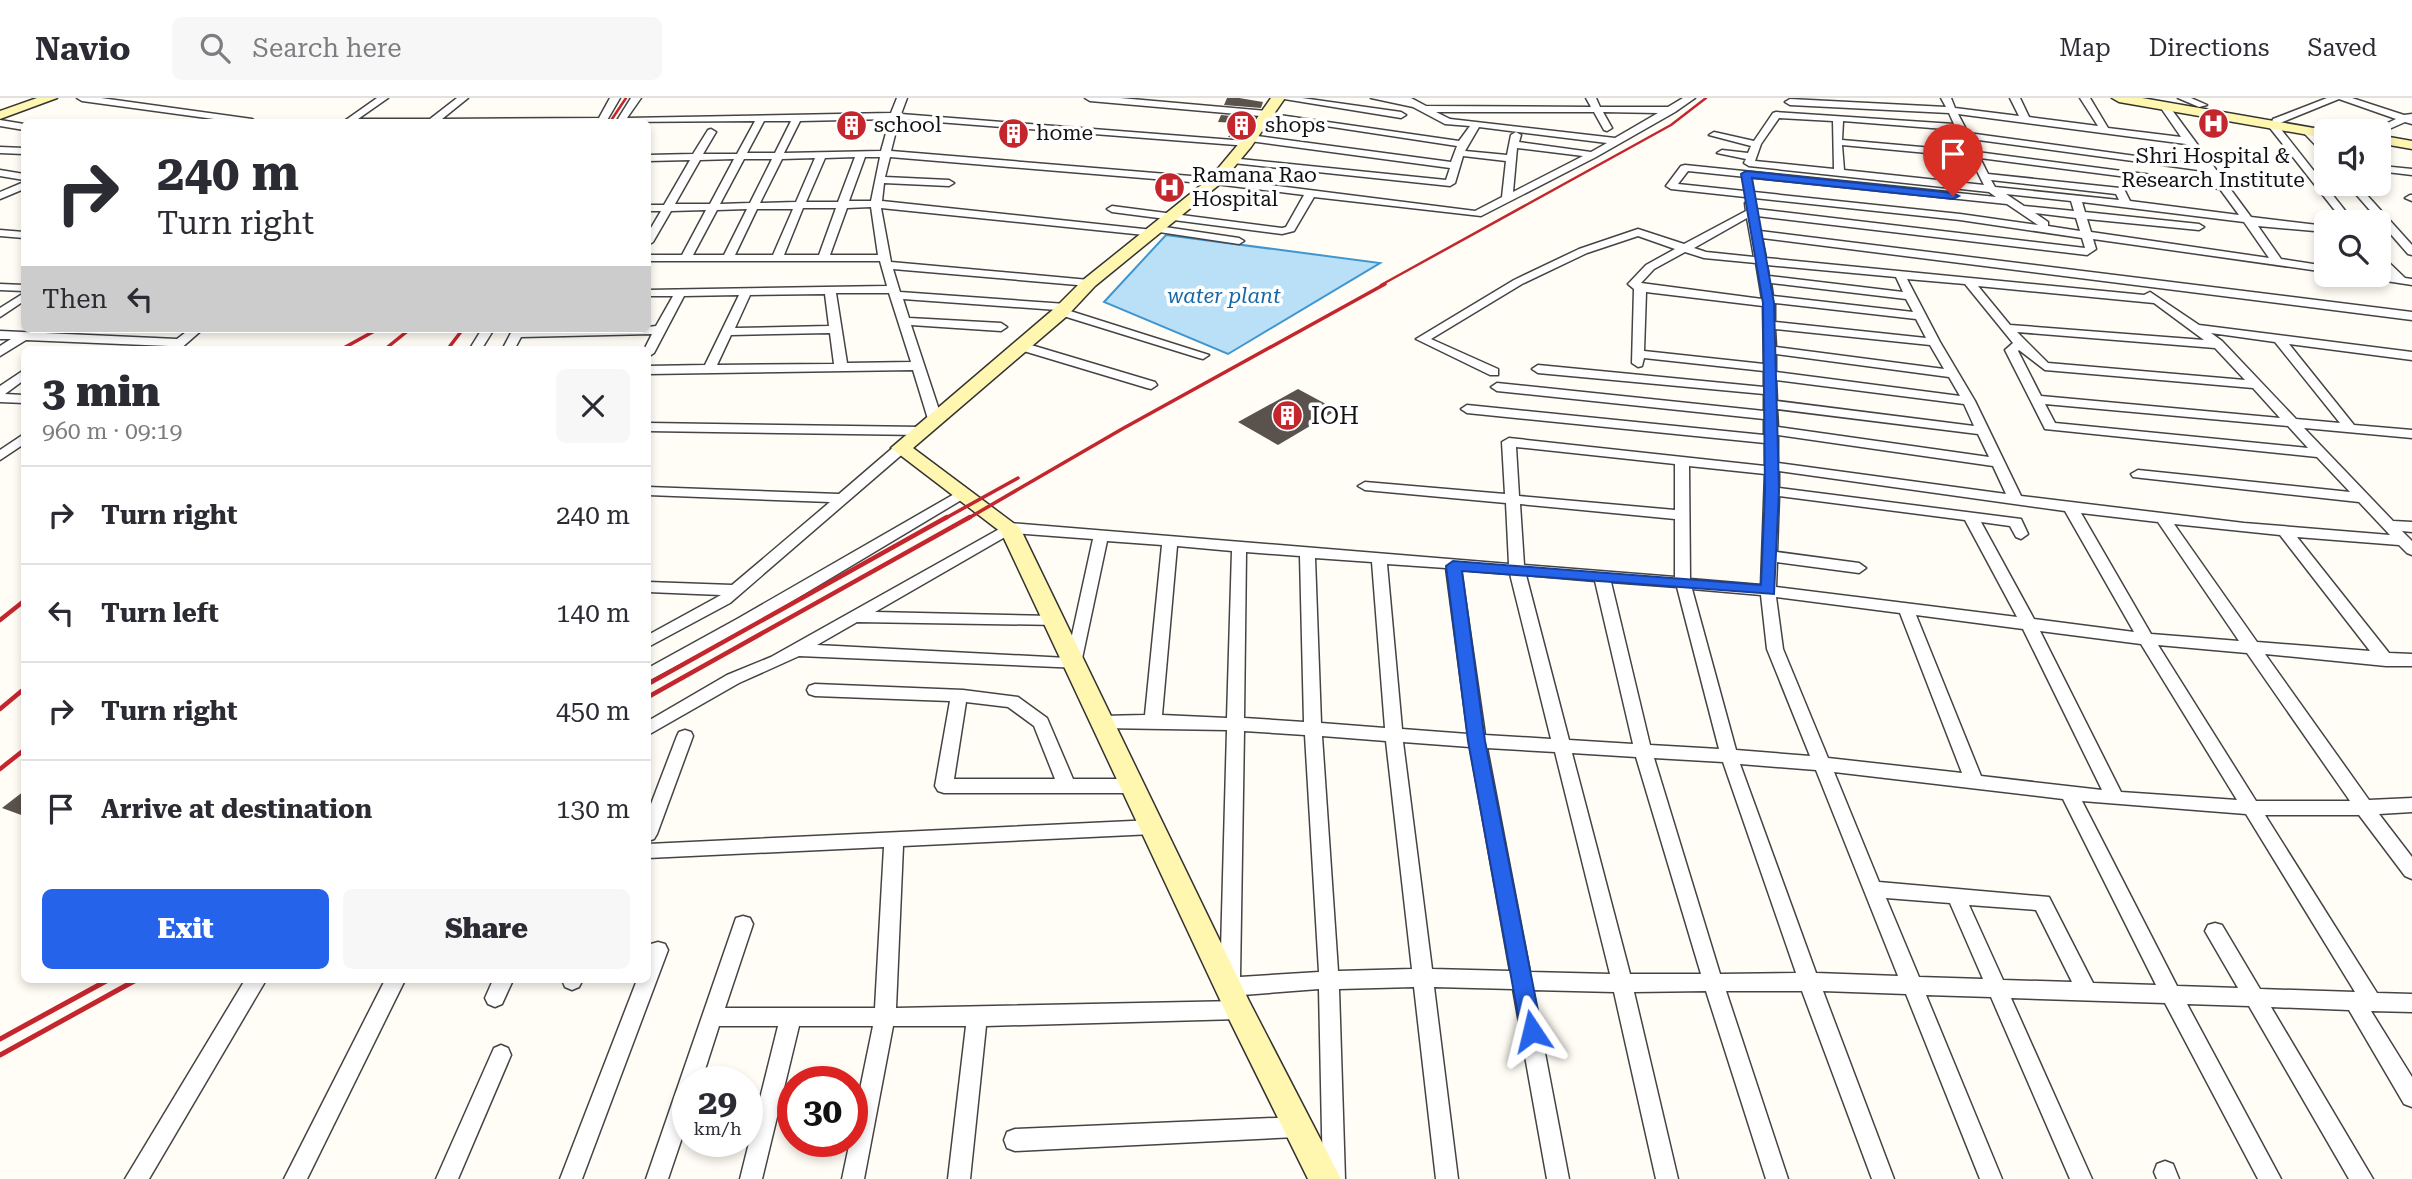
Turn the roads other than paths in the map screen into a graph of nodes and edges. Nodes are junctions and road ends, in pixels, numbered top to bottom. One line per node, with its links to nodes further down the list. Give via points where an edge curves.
1 (35, 98): 26 (main road)
2 (50, 98): 30 (main road)
3 (82, 98): 37 (street)
4 (383, 98): 38 (street)
5 (463, 98): 39 (street)
6 (615, 98): 40 (street)
7 (636, 98): 41 (street)
8 (902, 98): 32 (street)
9 (1090, 98): 23 (street)
10 (1376, 98): 24 (street)
11 (1404, 98): 24 (street)
12 (1591, 98): 29 (street)
13 (1690, 98): 27 (street)
14 (1946, 98): 28 (street)
15 (2015, 98): 42 (street)
16 (2085, 98): 53 (street)
17 (2119, 98): 25 (main road)
18 (2135, 98): 22 (main road)
19 (2335, 98): 45 (street)
20 (2343, 98): 36 (street)
21 (1790, 102): 28 (street)
22 (2195, 105): 25 (main road); 45 (main road)
23 (1273, 107): 31 (street); 65 (main road); 67 (street)
24 (1418, 107): 29 (street); 46 (street, via 1448,122)
25 (2166, 107): 61 (street)
26 (0, 109)
27 (1672, 110): 29 (street); 60 (street)
28 (1952, 110): 42 (street); 54 (street)
29 (1598, 111): 49 (street)
30 (0, 115)
31 (1401, 115)
32 (895, 116): 33 (street); 65 (street); 71 (street)
33 (797, 117): 34 (street); 78 (street)
34 (761, 118): 43 (street); 77 (street)
35 (1838, 118): 54 (street); 62 (street); 81 (street, via 1776,115)
36 (2409, 118): 48 (street)
37 (231, 119)
38 (352, 119)
39 (436, 119)
40 (604, 119)
41 (623, 119)
42 (2026, 120): 50 (street)
43 (651, 121)
44 (0, 123): 47 (street)
45 (2276, 123): 51 (main road); 55 (main road); 118 (street, via 2276,130)
46 (1476, 124): 52 (street); 67 (street)
47 (21, 126)
48 (2391, 126)
49 (1607, 128)
50 (2092, 128): 53 (street); 73 (street)
51 (2314, 128)
52 (1518, 129): 60 (street); 63 (street)
53 (2105, 130): 61 (street)
54 (1962, 131): 72 (street); 73 (street)
55 (2306, 131): 57 (main road); 59 (street)
56 (711, 132): 79 (street)
57 (2314, 132)
58 (1713, 140): 81 (street)
59 (2314, 140)
60 (1617, 141): 76 (street)
61 (2188, 141): 84 (street)
62 (1837, 142): 72 (street); 91 (street)
63 (1513, 144): 76 (street); 82 (street)
64 (2391, 144): 66 (main road)
65 (1243, 147): 83 (street); 83 (street, via 1450,183); 93 (main road)
66 (2412, 148)
67 (1461, 149): 82 (street); 83 (street)
68 (0, 150): 69 (street)
69 (21, 151)
70 (1722, 153): 81 (street)
71 (886, 154): 75 (street); 92 (street); 93 (street)
72 (1972, 154): 88 (street); 90 (street)
73 (2102, 154): 84 (street); 88 (street)
74 (821, 155): 75 (street); 78 (street); 111 (street)
75 (861, 155): 110 (street)
76 (1593, 155): 105 (street)
77 (739, 156): 78 (street); 79 (street); 112 (street)
78 (780, 156): 113 (street)
79 (698, 157): 80 (street); 115 (street)
80 (652, 158)
81 (1751, 158): 91 (street); 100 (street); 100 (street, via 1685,168 1671,186)
82 (1513, 159): 105 (street)
83 (1456, 166)
84 (2210, 169): 96 (street)
85 (2391, 170): 86 (street)
86 (2412, 172)
87 (0, 173): 89 (street)
88 (2110, 173): 96 (street); 98 (street)
89 (21, 176)
90 (1982, 176): 97 (street); 98 (street)
91 (1841, 179): 97 (street); 102 (street); 108 (street)
92 (879, 180): 94 (street); 107 (street)
93 (1215, 181): 99 (street); 123 (main road)
94 (949, 183)
95 (21, 186): 101 (street)
96 (2225, 187): 122 (street)
97 (1990, 188): 104 (street); 106 (street)
98 (2119, 191): 109 (street)
99 (1310, 194): 105 (street, via 1477,214); 123 (street, via 1286,231)
100 (1748, 194): 108 (street); 119 (street)
101 (0, 196)
102 (1953, 196): 106 (street); 121 (street)
103 (2362, 196): 132 (street)
104 (2075, 198): 109 (street); 120 (street)
105 (1507, 200)
106 (2008, 201): 117 (street)
107 (877, 204): 110 (street); 123 (street); 149 (street)
108 (1848, 204): 121 (street); 124 (street)
109 (2126, 204): 122 (street)
110 (842, 205): 111 (street); 145 (street)
111 (799, 206): 113 (street); 144 (street)
112 (713, 207): 113 (street); 115 (street); 142 (street)
113 (754, 207): 143 (street)
114 (651, 208): 115 (street)
115 (669, 208): 135 (street)
116 (1112, 209): 123 (street)
117 (2020, 209): 120 (street); 125 (street)
118 (2339, 210)
119 (1751, 212): 124 (street); 130 (street); 139 (street)
120 (2080, 214): 126 (street); 129 (street)
121 (1960, 217): 125 (street); 136 (street)
122 (2251, 221): 127 (street); 148 (street)
123 (1162, 226): 137 (street); 159 (main road)
124 (1855, 226): 136 (street); 138 (street)
125 (2051, 228): 129 (street); 146 (street)
126 (2199, 228)
127 (2314, 228)
128 (0, 233): 133 (street)
129 (2086, 233): 146 (street); 148 (street)
130 (1756, 234): 138 (street); 147 (street)
131 (2391, 234): 132 (street)
132 (2395, 234): 134 (street); 140 (street)
133 (21, 235)
134 (2412, 235)
135 (651, 237)
136 (1968, 239): 146 (street); 150 (street)
137 (1239, 242)
138 (1861, 247): 150 (street); 153 (street)
139 (1682, 248): 147 (street, via 1704,255); 162 (street, via 1650,267 1634,284); 215 (street, via 1638,232 1583,251 1518,282 1422,339)
140 (2412, 252)
141 (651, 258): 142 (street)
142 (686, 258): 143 (street)
143 (728, 258): 144 (street)
144 (777, 258): 145 (street)
145 (823, 258): 149 (street)
146 (2096, 258): 155 (street)
147 (1760, 259): 153 (street); 156 (street)
148 (2277, 261): 151 (street)
149 (885, 262): 159 (street); 166 (street)
150 (1975, 262): 155 (street)
151 (2314, 267)
152 (2391, 268): 157 (street)
153 (1868, 270): 154 (street)
154 (1899, 274): 158 (street); 169 (street)
155 (2122, 276): 171 (street); 176 (street)
156 (1766, 279): 169 (street); 172 (street)
157 (2406, 281): 163 (street)
158 (1970, 283): 171 (street); 180 (street)
159 (1089, 284): 173 (main road)
160 (0, 287): 161 (street)
161 (21, 288)
162 (1640, 288): 172 (street); 207 (street)
163 (2412, 288)
164 (830, 290): 165 (street); 166 (street); 182 (street)
165 (746, 292): 168 (street); 185 (street)
166 (895, 292): 173 (street); 177 (street)
167 (651, 293): 168 (street)
168 (680, 293): 184 (street)
169 (1911, 296): 175 (street)
170 (21, 298): 174 (street)
171 (2157, 300): 181 (street)
172 (1768, 301): 175 (street); 178 (street)
173 (1063, 310): 203 (main road); 208 (street)
174 (0, 313)
175 (1920, 316): 196 (street)
176 (2412, 316)
177 (906, 321): 179 (street); 210 (street)
178 (1769, 325): 196 (street); 205 (street)
179 (1001, 327)
180 (2007, 328): 197 (street); 198 (street)
181 (2195, 328): 194 (street); 198 (street)
182 (835, 329): 185 (street); 211 (street)
183 (651, 330): 184 (street)
184 (660, 330): 204 (street)
185 (727, 332): 214 (street)
186 (21, 333): 192 (street)
187 (27, 333): 206 (street)
188 (36, 333): 193 (street)
189 (81, 333): 193 (street)
190 (140, 333): 195 (street)
191 (192, 333): 202 (street)
192 (0, 335)
193 (74, 338): 195 (street); 199 (street)
194 (2278, 339): 209 (street); 234 (street)
195 (130, 341): 200 (street); 201 (street)
196 (1934, 342): 216 (street)
197 (2020, 344): 220 (street, via 2045,366); 225 (street, via 2011,350)
198 (2218, 344): 220 (street)
199 (63, 346)
200 (123, 346)
201 (168, 346)
202 (177, 346)
203 (1021, 346): 219 (street); 232 (main road)
204 (651, 347)
205 (1770, 350): 216 (street); 228 (street)
206 (0, 352)
207 (1638, 354): 218 (street); 228 (street)
208 (1203, 355)
209 (2412, 356)
210 (919, 366): 211 (street); 232 (street)
211 (841, 368): 214 (street)
212 (1538, 369): 218 (street)
213 (651, 370): 214 (street)
214 (709, 370)
215 (1494, 372)
216 (1952, 373): 227 (street)
217 (21, 376): 222 (street)
218 (1638, 376): 228 (street)
219 (1151, 385)
220 (2256, 385): 231 (street)
221 (1497, 387): 228 (street)
222 (0, 392)
223 (0, 398): 224 (street)
224 (21, 399)
225 (2037, 399): 231 (street); 239 (street, via 2050,426)
226 (21, 400): 230 (street)
227 (1969, 401): 228 (street); 235 (street)
228 (1771, 403): 229 (street); 235 (street); 242 (street); 243 (street)
229 (1467, 409)
230 (0, 412)
231 (2292, 423): 234 (street); 239 (street)
232 (928, 425): 233 (street); 238 (main road)
233 (651, 427)
234 (2351, 429): 236 (street)
235 (1984, 431): 242 (street)
236 (2412, 434)
237 (21, 440): 240 (street)
238 (901, 448): 248 (main road); 249 (street)
239 (2320, 453): 251 (street)
240 (0, 456)
241 (1682, 461): 243 (street); 250 (street, via 1508,442); 254 (street)
242 (2000, 463): 252 (street)
243 (1772, 469): 247 (street); 252 (street)
244 (2138, 474): 251 (street)
245 (1364, 486): 250 (street)
246 (651, 491): 249 (street)
247 (1772, 491): 255 (street); 267 (street)
248 (964, 493): 259 (main road); 288 (street)
249 (843, 498): 275 (street)
250 (1513, 498): 254 (street); 271 (street)
251 (2363, 498): 257 (street)
252 (2016, 500): 253 (street)
253 (2071, 508): 256 (street); 281 (street)
254 (1684, 515): 273 (street)
255 (1971, 517): 261 (street, via 2016,522); 280 (street)
256 (2162, 518): 260 (street); 283 (street)
257 (2388, 525): 258 (street); 264 (street)
258 (2412, 527)
259 (1010, 528): 262 (street); 278 (street); 279 (main road)
260 (2286, 533): 264 (street); 285 (street)
261 (2021, 534)
262 (1101, 536): 263 (street); 287 (street)
263 (1170, 542): 265 (street); 291 (street)
264 (2407, 545)
265 (1238, 548): 266 (street); 293 (street)
266 (1307, 553): 268 (street); 295 (street)
267 (1768, 555): 270 (street); 276 (street)
268 (1379, 559): 269 (street); 296 (street)
269 (1453, 566): 271 (street); 298 (street)
270 (1859, 568)
271 (1517, 571): 272 (street); 299 (street)
272 (1602, 577): 273 (street); 300 (street)
273 (1683, 583): 276 (street); 301 (street)
274 (651, 587): 275 (street)
275 (735, 590): 282 (street)
276 (1769, 591): 277 (street); 302 (street, via 1775,649)
277 (1906, 609): 280 (street); 303 (street)
278 (853, 617): 279 (street); 284 (street)
279 (1054, 621): 287 (main road)
280 (2029, 625): 281 (street); 307 (street)
281 (2146, 639): 283 (street); 309 (street)
282 (651, 640)
283 (2253, 649): 285 (street); 310 (street)
284 (796, 650): 287 (street); 294 (street, via 733,679)
285 (2386, 660): 286 (street)
286 (2412, 660)
287 (1074, 664): 292 (main road)
288 (651, 673)
289 (816, 690): 290 (street)
290 (959, 696): 304 (street, via 1012,701 1041,722); 304 (street, via 944,786)
291 (1153, 721): 292 (street); 293 (street)
292 (1101, 722): 305 (main road)
293 (1234, 724): 295 (street); 332 (street)
294 (651, 727)
295 (1313, 729): 296 (street); 323 (street)
296 (1394, 735): 298 (street); 322 (street)
297 (685, 736): 311 (street)
298 (1477, 741): 299 (street); 324 (street)
299 (1560, 746): 300 (street); 330 (street)
300 (1643, 751): 301 (street); 325 (street)
301 (1729, 756): 302 (street); 326 (street)
302 (1821, 764): 303 (street); 316 (street)
303 (1974, 782): 306 (street)
304 (1066, 786): 305 (street)
305 (1133, 786): 312 (main road)
306 (2068, 792): 307 (street); 335 (street)
307 (2115, 797): 309 (street)
308 (2412, 805): 310 (street)
309 (2249, 808): 310 (street); 337 (street)
310 (2364, 809): 315 (street)
311 (651, 826)
312 (1153, 827): 313 (street); 332 (main road)
313 (894, 839): 314 (street); 342 (street)
314 (651, 851)
315 (2412, 871)
316 (1871, 889): 317 (street); 331 (street)
317 (1956, 896): 333 (street); 334 (street, via 2042,903)
318 (743, 923): 340 (street)
319 (2215, 931): 336 (street)
320 (658, 950): 321 (street)
321 (651, 968)
322 (1423, 978): 323 (street); 324 (street); 360 (street)
323 (1329, 980): 332 (street); 359 (street)
324 (1523, 981): 330 (street); 361 (street)
325 (1713, 982): 326 (street); 330 (street); 363 (street)
326 (1808, 982): 331 (street); 364 (street)
327 (254, 983): 350 (street)
328 (393, 983): 351 (street)
329 (645, 983): 353 (street)
330 (1622, 983): 362 (street)
331 (1911, 985): 333 (street); 365 (street)
332 (1230, 987): 339 (main road)
333 (1996, 990): 334 (street); 366 (street)
334 (2087, 991): 335 (street)
335 (2171, 994): 336 (street); 367 (street)
336 (2256, 997): 337 (street); 368 (street)
337 (2364, 1002): 338 (street); 346 (street)
338 (2412, 1003)
339 (1239, 1010): 343 (street); 347 (main road)
340 (711, 1017): 341 (street); 345 (street)
341 (791, 1017): 342 (street); 355 (street)
342 (885, 1017): 343 (street); 356 (street)
343 (976, 1017): 357 (street)
344 (501, 1055): 352 (street)
345 (695, 1066)
346 (2412, 1097)
347 (1297, 1126): 349 (street); 358 (main road)
348 (672, 1134): 354 (street)
349 (1015, 1140)
350 (136, 1179)
351 (295, 1179)
352 (447, 1179)
353 (571, 1179)
354 (657, 1179)
355 (751, 1179)
356 (853, 1179)
357 (959, 1179)
358 (1325, 1179)
359 (1334, 1179)
360 (1447, 1179)
361 (1558, 1179)
362 (1667, 1179)
363 (1777, 1179)
364 (1883, 1179)
365 (1990, 1179)
366 (2081, 1179)
367 (2270, 1179)
368 (2362, 1179)

